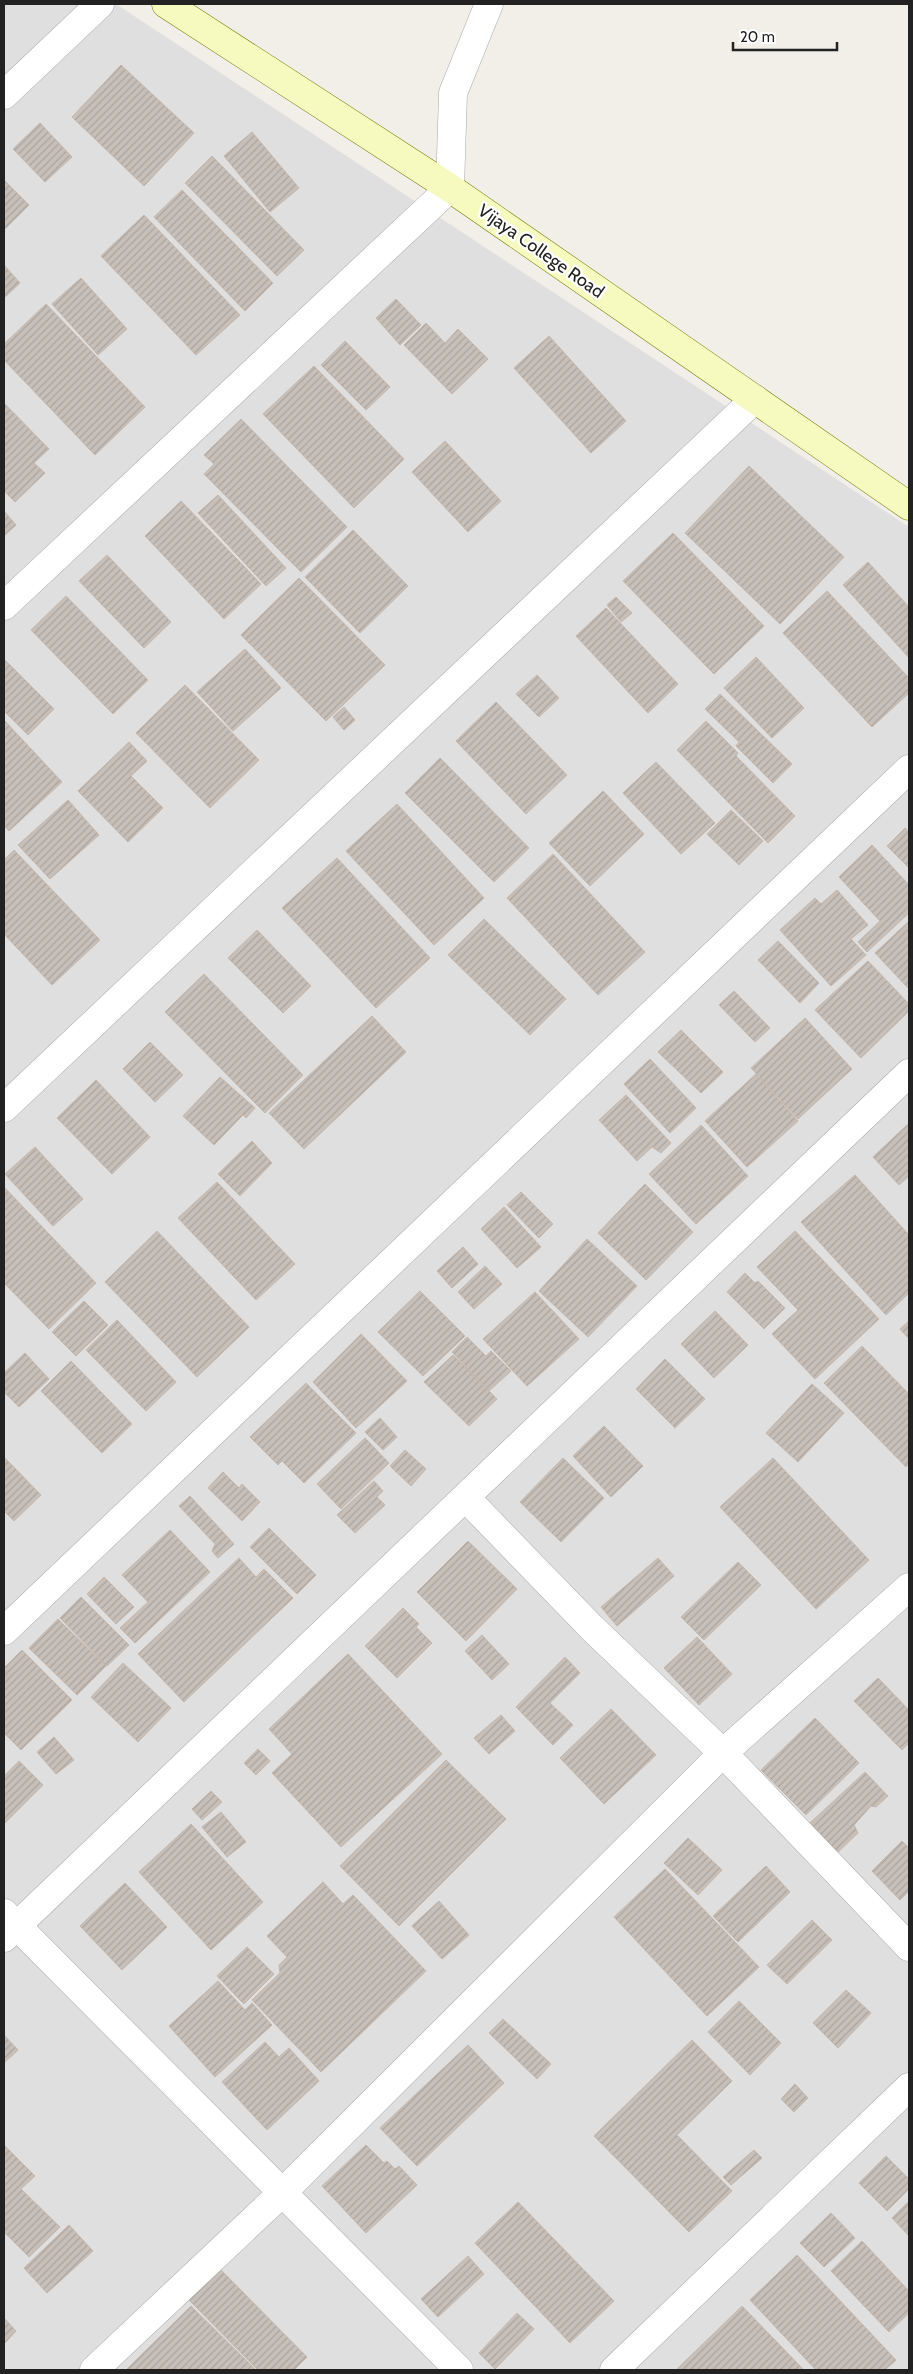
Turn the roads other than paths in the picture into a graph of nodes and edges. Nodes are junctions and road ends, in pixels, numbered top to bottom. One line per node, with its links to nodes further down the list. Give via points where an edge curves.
1 (100, 4): 4 (street)
2 (166, 4): 5 (street, Vijaya College Road)
3 (489, 4): 5 (street, via 453,93)
4 (4, 95)
5 (450, 188): 6 (street, Vijaya College Road); 8 (street)
6 (755, 399): 7 (street, Vijaya College Road); 11 (street)
7 (909, 506)
8 (4, 606)
9 (909, 769): 14 (street)
10 (909, 1073): 12 (street)
11 (4, 1108)
12 (466, 1498): 15 (street, via 592,1628); 16 (street)
13 (909, 1586): 15 (street)
14 (4, 1631)
15 (723, 1753): 17 (street); 19 (street)
16 (8, 1925): 19 (street)
17 (909, 1947)
18 (909, 2086): 22 (street)
19 (283, 2192): 20 (street); 21 (street)
20 (94, 2370)
21 (459, 2370)
22 (614, 2370)

